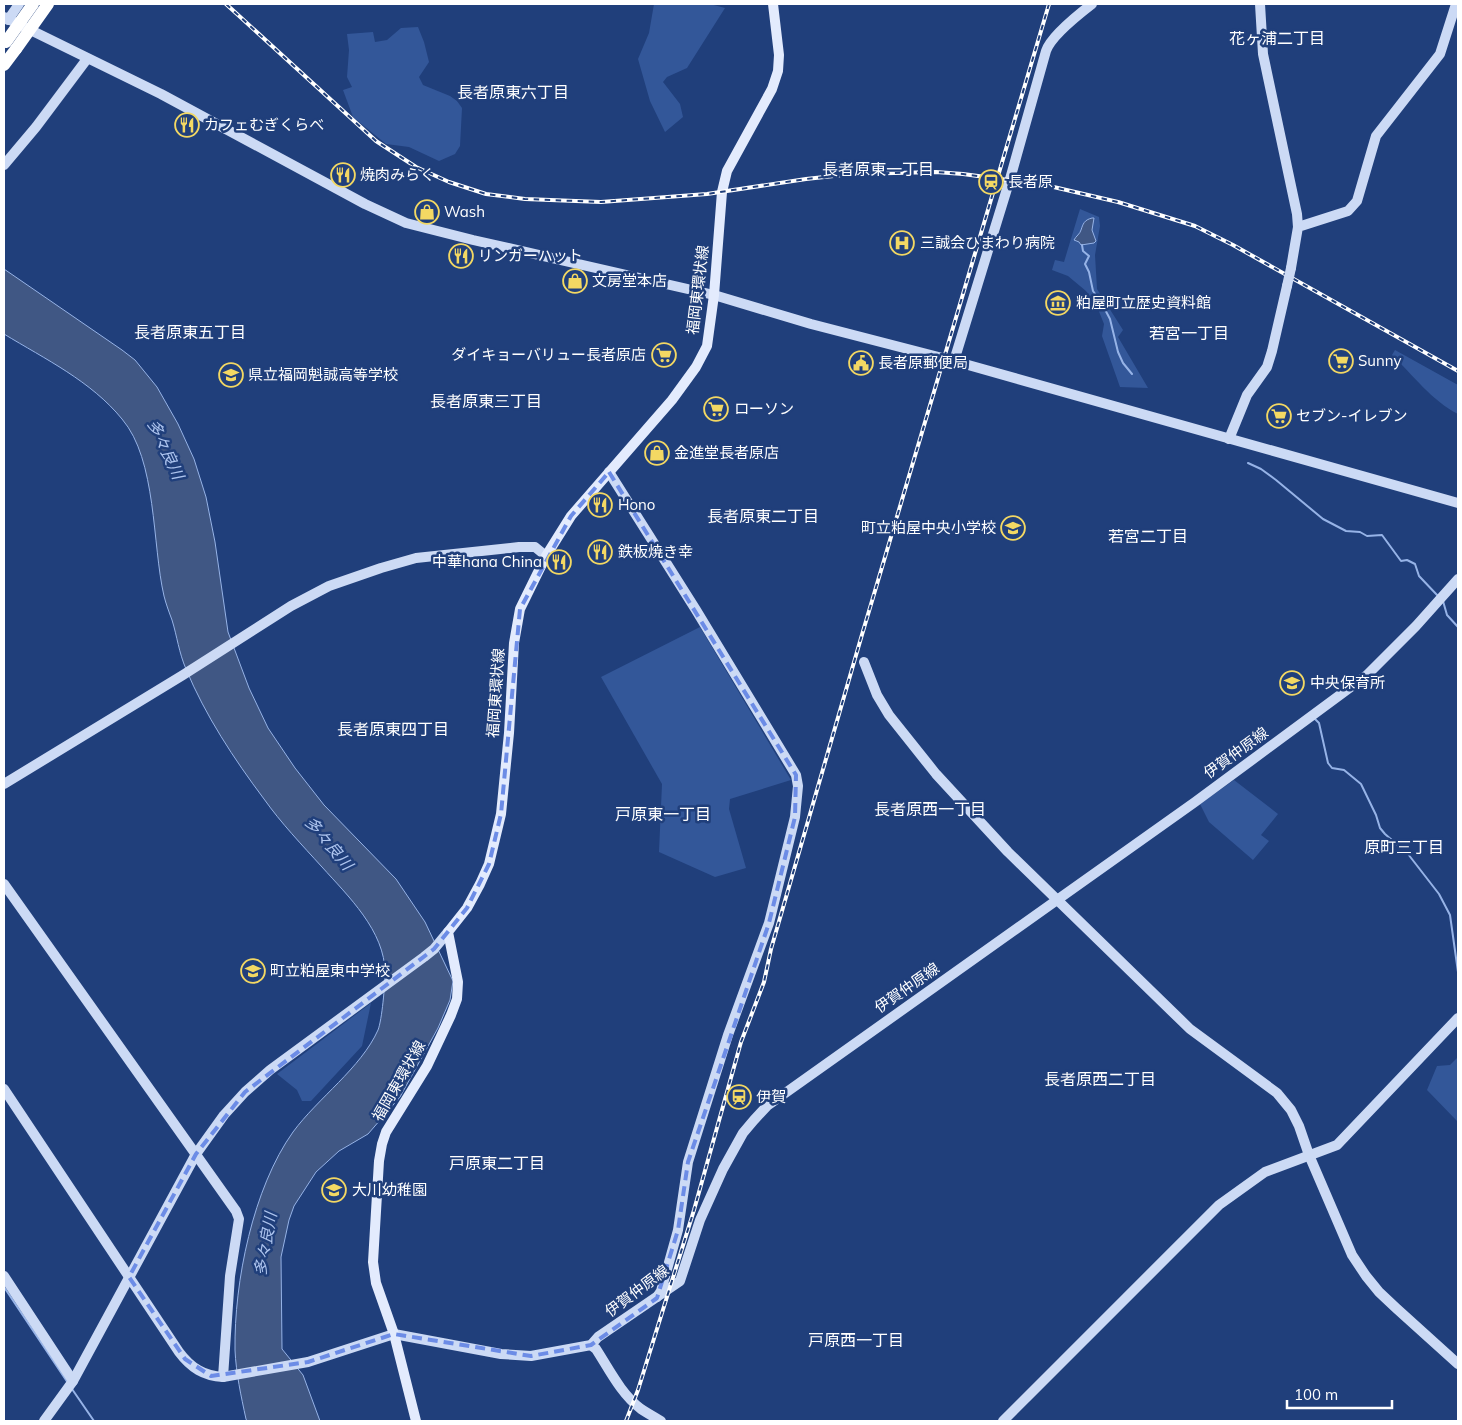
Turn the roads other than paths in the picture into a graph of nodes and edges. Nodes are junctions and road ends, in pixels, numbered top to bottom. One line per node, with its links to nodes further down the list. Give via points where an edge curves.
1 (19, 4): 8 (street)
2 (33, 4): 9 (highway, bridge)
3 (48, 4): 9 (highway, bridge)
4 (772, 4): 14 (main road, 福岡東環状線, via 778,71 772,89 727,171 722,192)
5 (1092, 4): 15 (street, via 1047,46)
6 (1260, 4): 13 (street, via 1265,62)
7 (1456, 4): 13 (street, via 1440,54 1376,136 1357,201 1348,212)
8 (6, 18): 10 (street)
9 (8, 45): 11 (highway)
10 (87, 59): 12 (street); 14 (street, via 406,223)
11 (4, 66)
12 (4, 165)
13 (1298, 227): 16 (street, bridge, via 1272,351 1266,367 1247,396)
14 (714, 295): 15 (street); 17 (main road, 福岡東環状線, via 707,346 696,367)
15 (954, 361): 16 (street)
16 (1229, 439): 18 (street)
17 (610, 472): 19 (main road, 福岡東環状線, via 571,516); 32 (street, via 796,774 798,786 795,817 769,923 728,1035 688,1162 678,1230 661,1291)
18 (1458, 503)
19 (546, 556): 22 (street, via 535,547 520,547 416,558 329,586 291,606); 25 (main road, 福岡東環状線, via 518,618 501,814 489,864 467,908)
20 (1458, 579): 24 (street, 伊賀仲原線, via 1367,675)
21 (864, 662): 24 (street, via 889,716 936,774 1008,852)
22 (4, 784)
23 (4, 884): 28 (street)
24 (1058, 899): 29 (street, via 1190,1029 1277,1093 1291,1110); 32 (street, 伊賀仲原線, via 767,1106 736,1145 719,1176 680,1280)
25 (448, 932): 28 (street, via 424,956 256,1081 224,1115); 33 (main road, 福岡東環状線, via 458,982 457,999 427,1066 386,1132 379,1161 373,1262 376,1283)
26 (1458, 1018): 29 (street, via 1337,1145)
27 (4, 1089): 31 (street)
28 (196, 1154): 31 (street); 36 (street, via 239,1219 230,1276)
29 (1310, 1155): 35 (street, via 1352,1255 1366,1276 1379,1292); 41 (street, via 1265,1172 1219,1205)
30 (4, 1276): 37 (street)
31 (129, 1276): 36 (street, via 185,1360 210,1376); 37 (street)
32 (656, 1298): 34 (street, 伊賀仲原線)
33 (394, 1334): 34 (street, 伊賀仲原線, via 501,1354 531,1356); 36 (street, via 308,1362); 39 (main road, 福岡東環状線)
34 (591, 1344): 40 (street, via 633,1402)
35 (1458, 1364)
36 (227, 1376)
37 (73, 1381): 38 (street)
38 (44, 1421)
39 (416, 1421)
40 (661, 1421)
41 (1003, 1421)

